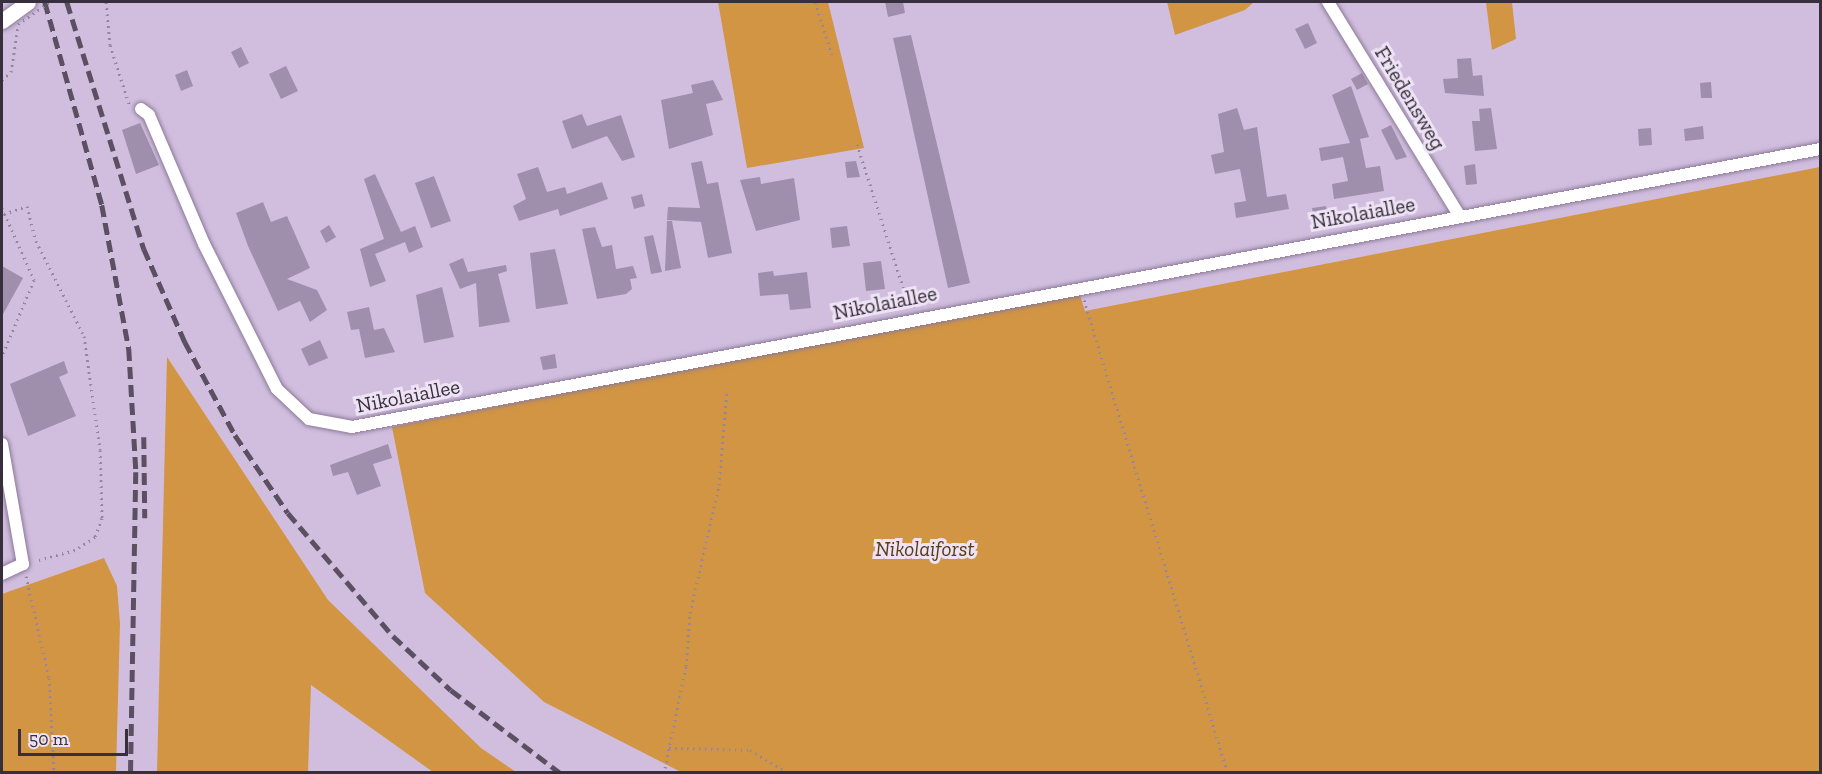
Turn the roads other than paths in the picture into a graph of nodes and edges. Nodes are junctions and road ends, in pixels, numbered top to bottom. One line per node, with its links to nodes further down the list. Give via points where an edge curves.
1 (28, 2): 3 (street)
2 (1328, 2): 6 (street, Friedensweg)
3 (11, 19)
4 (141, 109): 6 (street, Nikolaiallee, via 149,116 204,244 277,389 291,407 330,426 362,425)
5 (1821, 149): 6 (street, Nikolaiallee)
6 (1459, 215)
7 (2, 444): 8 (street, via 23,564)
8 (2, 574)

